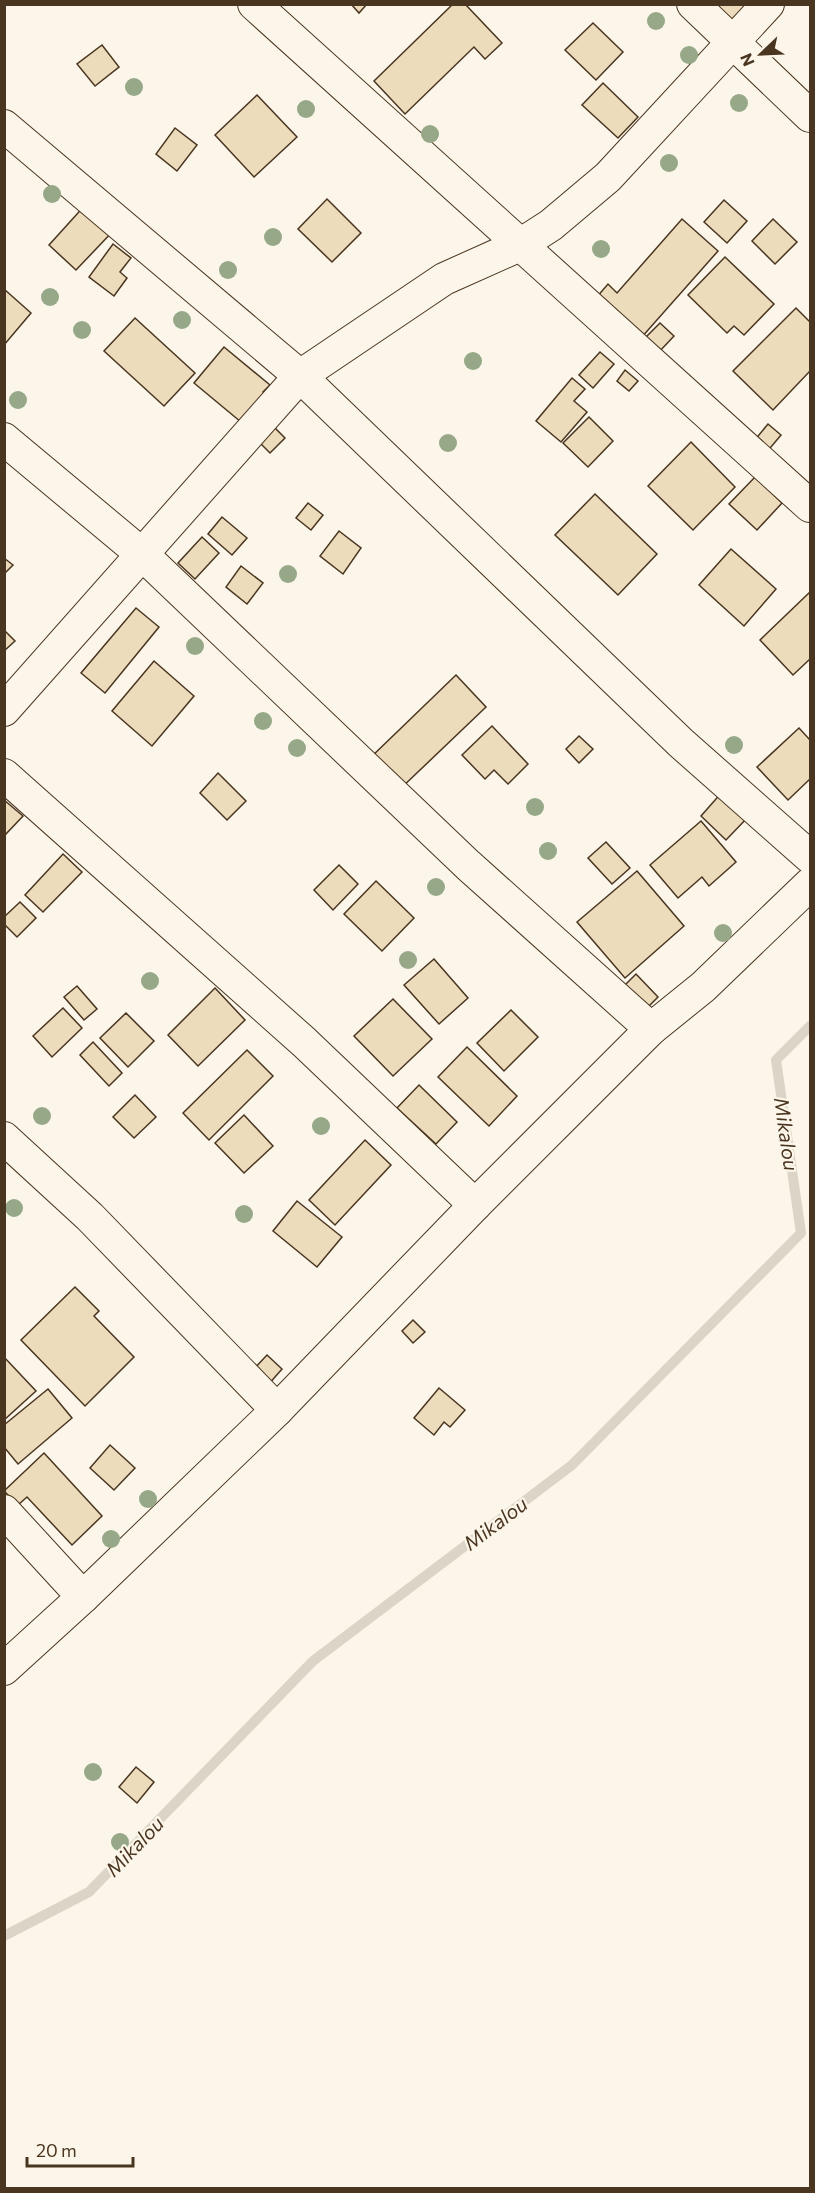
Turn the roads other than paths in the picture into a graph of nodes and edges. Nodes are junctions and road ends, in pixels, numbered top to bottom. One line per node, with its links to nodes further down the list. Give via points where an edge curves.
1 (254, 4): 7 (street)
2 (693, 4): 4 (street)
3 (768, 4): 4 (street)
4 (735, 42): 5 (street); 7 (street, via 609,177)
5 (810, 116)
6 (4, 126): 8 (street)
7 (520, 245): 8 (street, via 444,279); 10 (street)
8 (300, 376): 11 (street); 14 (street, via 681,742)
9 (4, 439): 11 (street)
10 (810, 506)
11 (143, 555): 12 (street); 16 (street, via 468,865)
12 (4, 710)
13 (4, 775): 18 (street, via 295,1034)
14 (810, 857)
15 (810, 884): 16 (street, via 703,987)
16 (651, 1029): 18 (street)
17 (4, 1138): 19 (street, via 90,1216)
18 (475, 1205): 19 (street)
19 (277, 1410): 21 (street)
20 (4, 1511): 21 (street)
21 (83, 1597): 22 (street)
22 (4, 1668)

